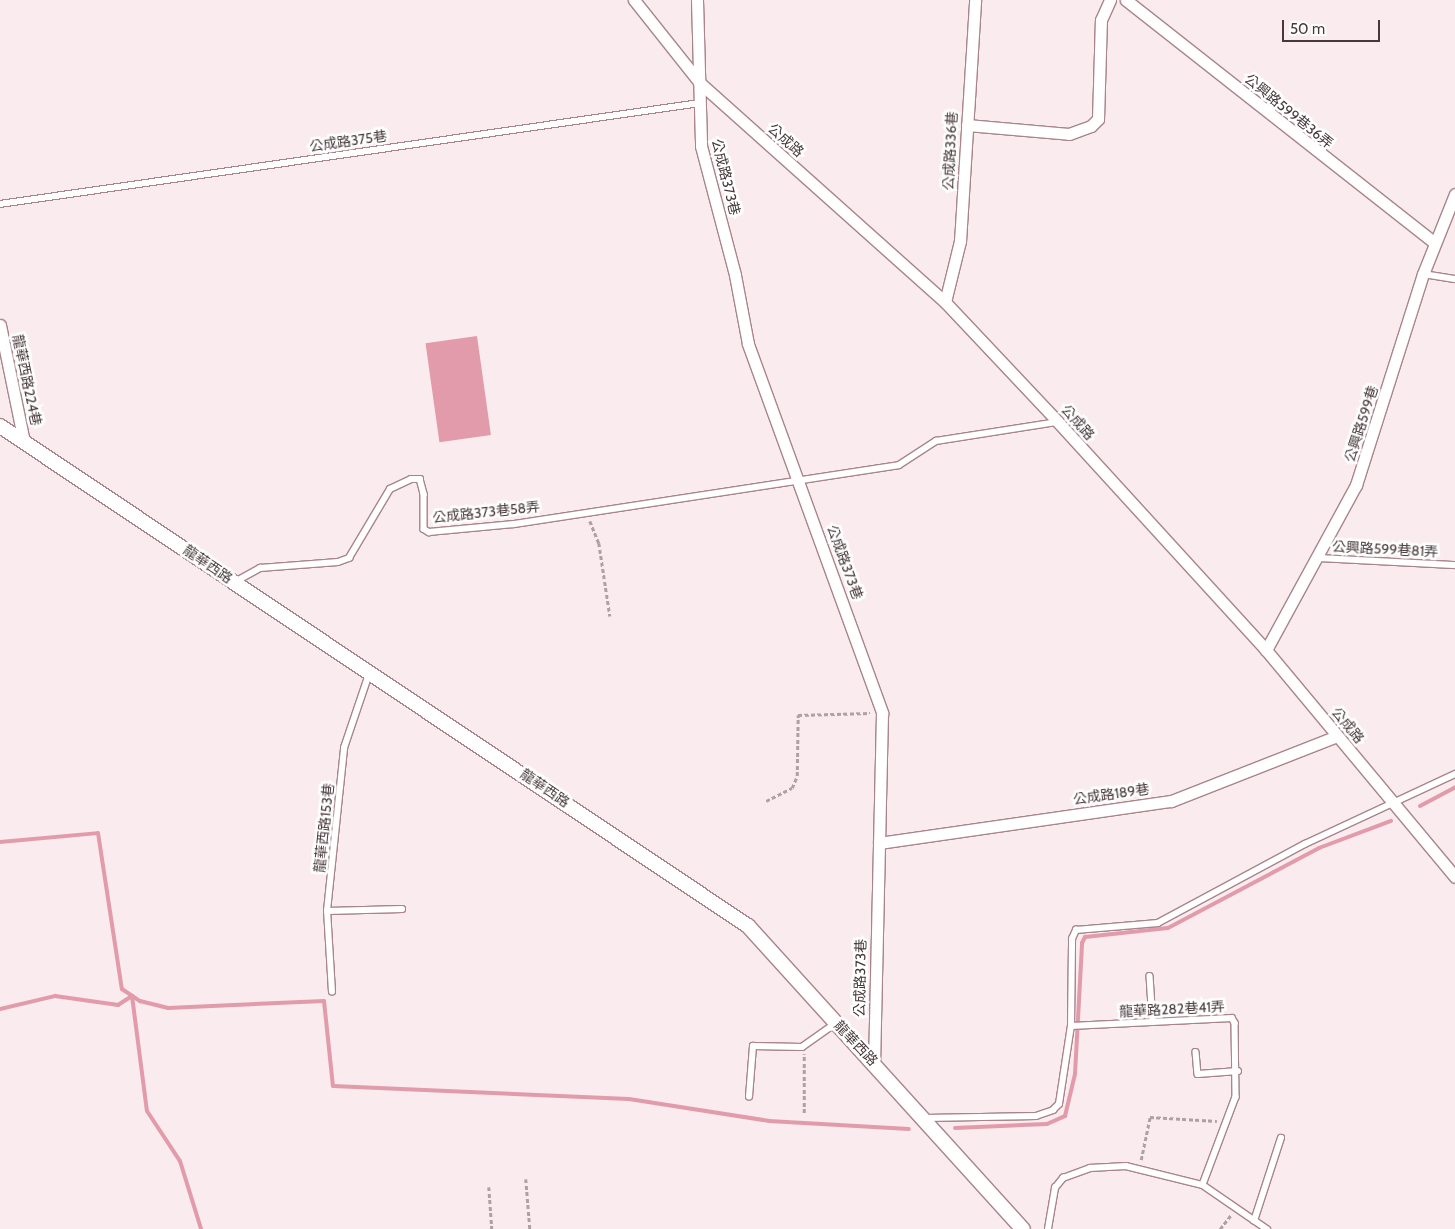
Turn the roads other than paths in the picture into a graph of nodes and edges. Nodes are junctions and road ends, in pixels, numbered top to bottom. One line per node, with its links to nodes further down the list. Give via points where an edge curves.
1 (634, 0): 6 (street, 公成路)
2 (697, 0): 6 (street)
3 (975, 0): 8 (street, 公成路336巷)
4 (1110, 0): 8 (street, via 1101,20 1098,119 1091,126 1068,134)
5 (1126, 0): 11 (street, 公興路599巷36弄)
6 (700, 83): 7 (street, 公成路373巷); 14 (street, 公成路)
7 (700, 103): 10 (lane, 公成路375巷); 19 (street, 公成路373巷, via 700,146 735,276 748,344)
8 (967, 125): 14 (street, 公成路336巷, via 960,241)
9 (1455, 194): 11 (street, 公興路599巷)
10 (0, 204)
11 (1435, 243): 12 (street, 公興路599巷)
12 (1423, 274): 13 (lane); 20 (street, 公興路599巷, via 1369,453 1345,510)
13 (1455, 279)
14 (945, 302): 16 (street, 公成路)
15 (0, 325): 18 (street, 龍華西路224巷)
16 (1058, 422): 19 (lane, 公成路373巷58弄, via 936,441 899,466); 23 (street, 公成路)
17 (0, 426): 18 (street, 龍華西路)
18 (24, 442): 22 (street, 龍華西路)
19 (799, 480): 22 (lane, 公成路373巷58弄, via 586,513 429,532 424,529 424,494 420,479 411,479 390,489 349,558 338,562 260,568); 28 (street, 公成路373巷, via 882,713)
20 (1314, 558): 21 (lane, 公興路599巷81弄); 23 (street, 公興路599巷)
21 (1455, 564)
22 (235, 582): 24 (street, 龍華西路)
23 (1266, 650): 25 (street, 公成路)
24 (370, 672): 31 (lane, 龍華西路153巷, via 344,748); 35 (street, 龍華西路, via 748,926)
25 (1337, 736): 27 (street, 公成路); 28 (street, 公成路189巷, via 1171,801)
26 (1455, 774): 27 (lane)
27 (1393, 805): 29 (street, 公成路); 36 (lane, via 1304,844 1158,923 1076,930 1072,939)
28 (879, 843): 38 (street, 公成路373巷)
29 (1455, 877)
30 (402, 909): 31 (lane)
31 (327, 911): 33 (lane, 龍華西路153巷)
32 (1150, 976): 34 (lane)
33 (332, 992)
34 (1153, 1022): 36 (lane, 龍華路282巷41弄); 39 (lane, 龍華路282巷41弄, via 1232,1018)
35 (836, 1023): 38 (street, 龍華西路); 40 (lane, via 805,1044 753,1046)
36 (1074, 1026): 41 (lane, via 1059,1104 1053,1110 1036,1116)
37 (1196, 1052): 39 (lane, via 1198,1074)
38 (874, 1062): 41 (street, 龍華西路)
39 (1238, 1071): 43 (lane, 龍華路282巷41弄, via 1236,1097)
40 (749, 1096)
41 (925, 1118): 45 (street, 龍華西路)
42 (1281, 1138): 44 (lane)
43 (1204, 1185): 44 (lane); 46 (lane, via 1139,1169 1090,1168 1063,1178 1055,1188)
44 (1254, 1221): 47 (lane)
45 (1022, 1229)
46 (1048, 1229)
47 (1267, 1229)

